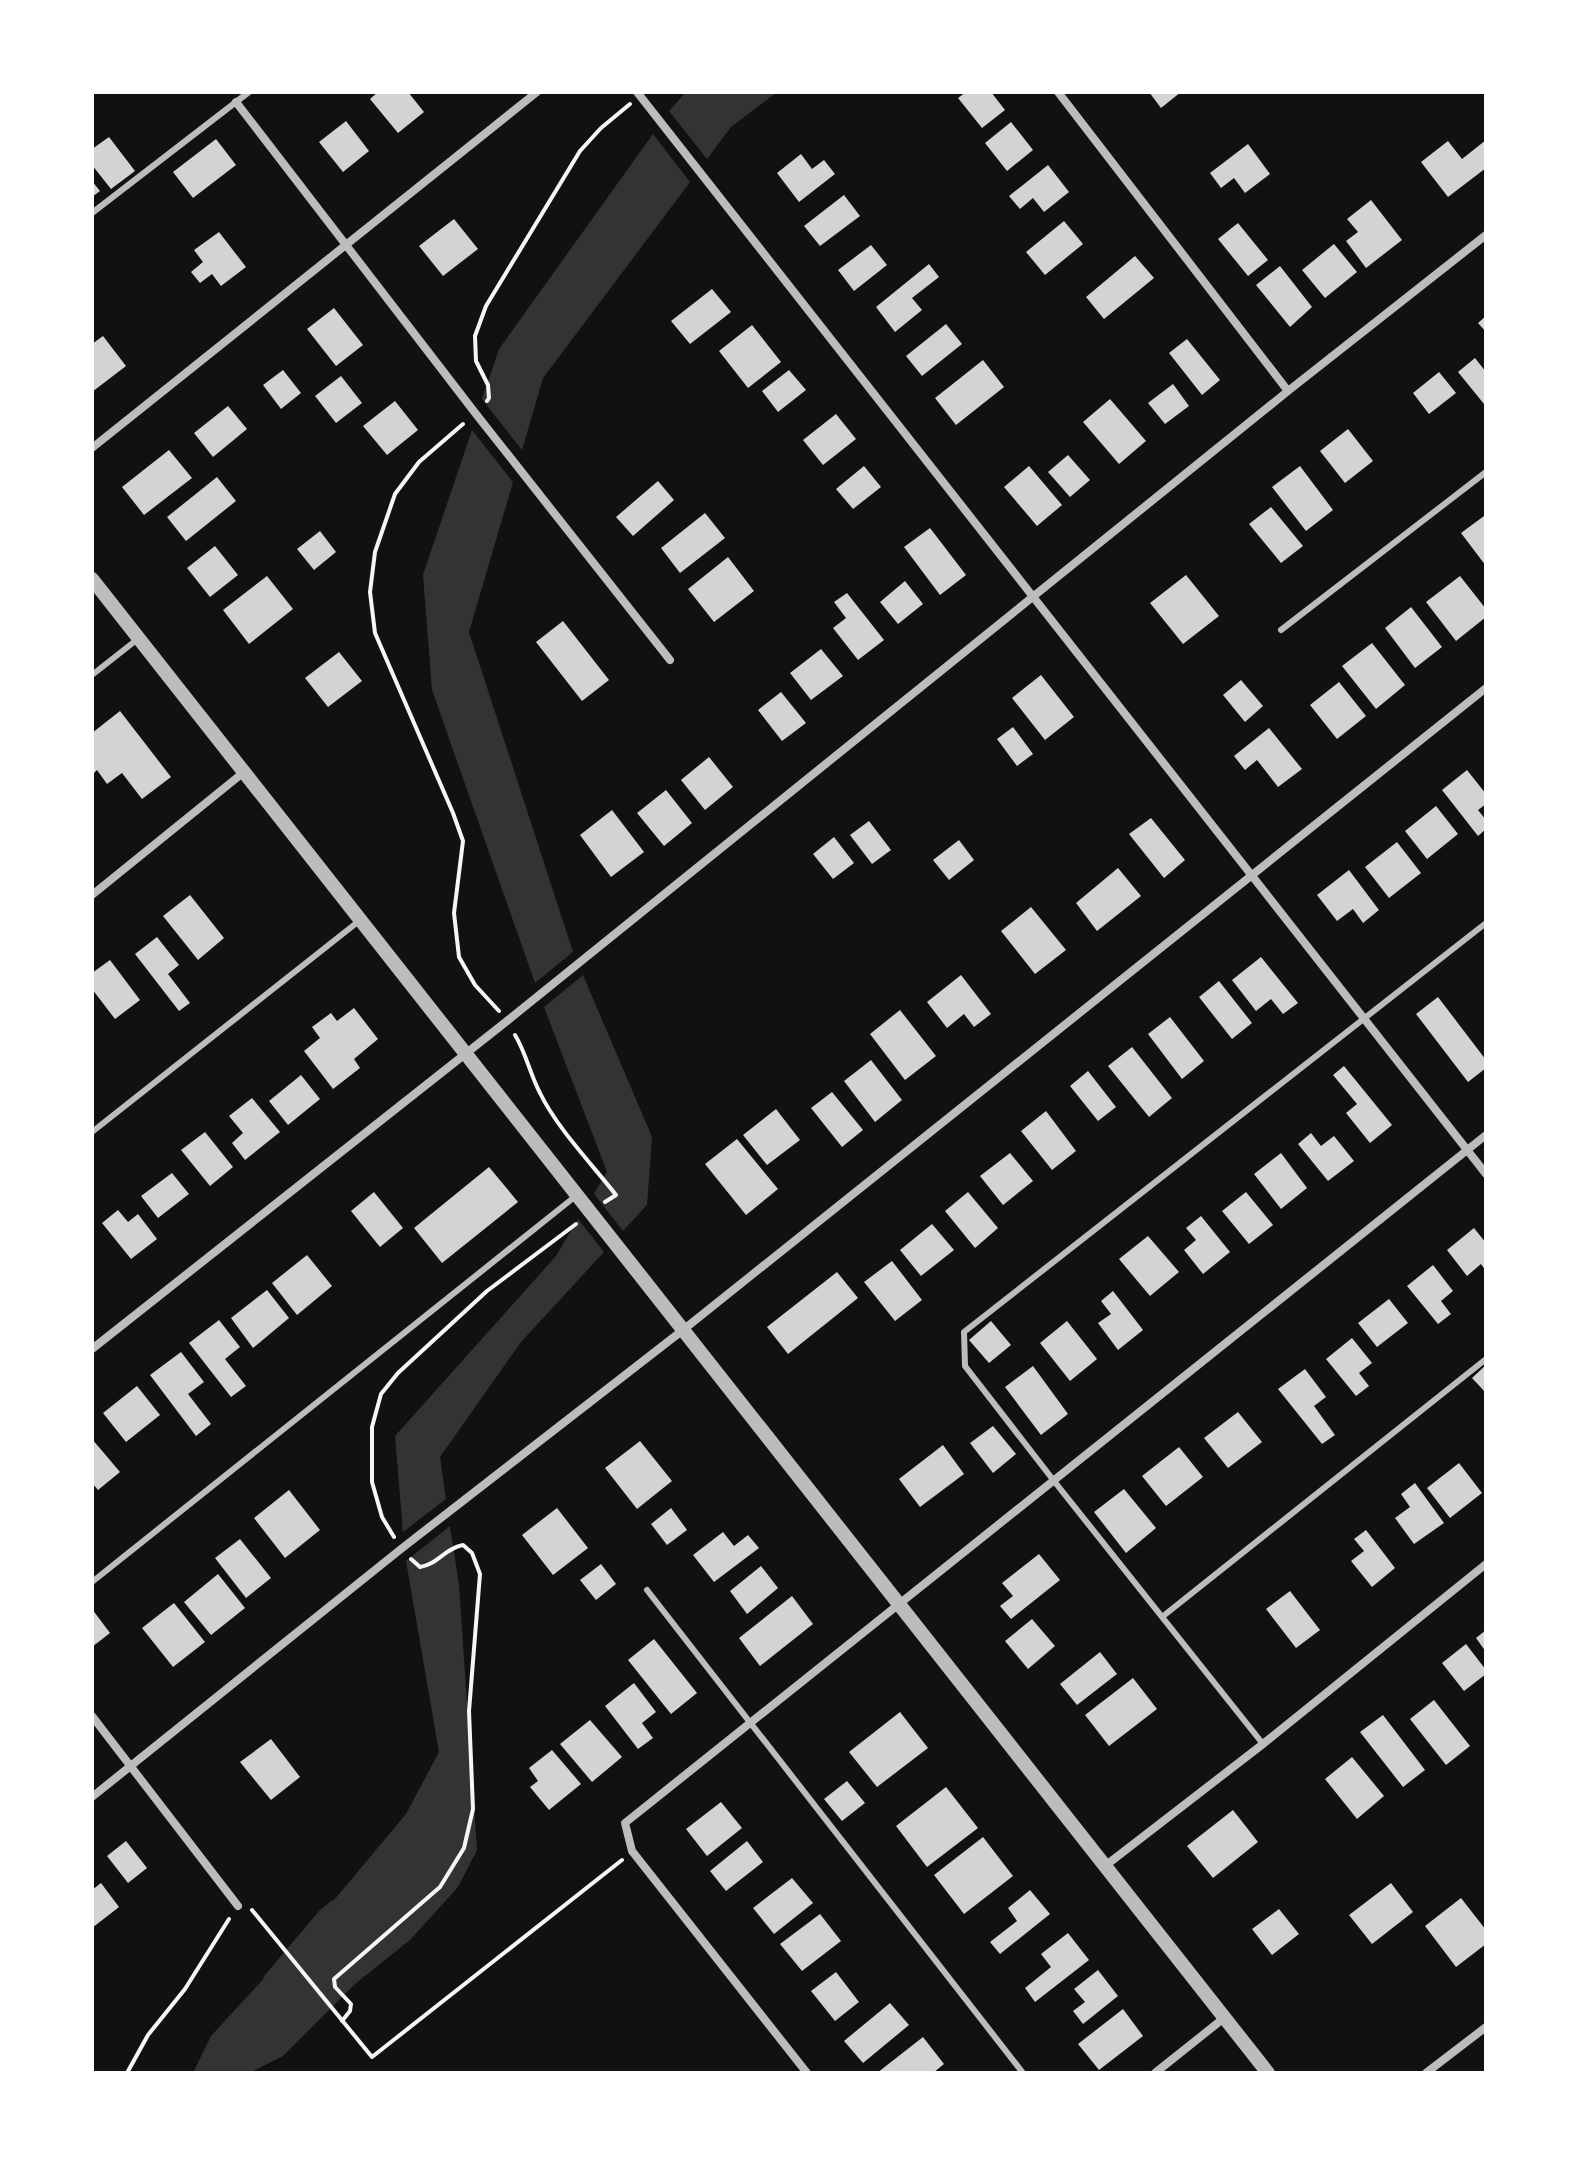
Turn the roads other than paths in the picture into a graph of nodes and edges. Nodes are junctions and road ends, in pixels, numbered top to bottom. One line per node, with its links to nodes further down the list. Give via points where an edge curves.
1 (249, 92): 5 (lane)
2 (537, 92): 8 (street)
3 (637, 92): 13 (street)
4 (1058, 92): 9 (street)
5 (236, 102): 6 (lane); 8 (street)
6 (92, 213)
7 (1486, 235): 9 (street)
8 (344, 244): 10 (street); 16 (street)
9 (1288, 391): 13 (street)
10 (92, 448)
11 (1486, 472): 14 (lane)
12 (92, 579): 15 (street)
13 (1034, 597): 20 (street); 25 (street)
14 (1281, 630)
15 (139, 638): 17 (lane); 19 (street)
16 (670, 660)
17 (92, 675)
18 (1486, 688): 20 (street)
19 (244, 772): 21 (street); 22 (street)
20 (1250, 874): 24 (street); 31 (street)
21 (92, 895)
22 (361, 919): 25 (street); 26 (lane)
23 (1486, 923): 24 (lane)
24 (1365, 1020): 28 (street); 34 (lane, via 964,1332 965,1366)
25 (466, 1052): 30 (street); 32 (street)
26 (92, 1132)
27 (1486, 1135): 28 (street)
28 (1467, 1150): 29 (street); 34 (street)
29 (1486, 1174)
30 (577, 1195): 31 (street); 36 (lane)
31 (683, 1330): 38 (street); 43 (street)
32 (92, 1349)
33 (1486, 1359): 39 (lane)
34 (1054, 1481): 38 (street); 39 (lane)
35 (1486, 1564): 42 (street)
36 (92, 1582)
37 (647, 1590): 41 (lane)
38 (899, 1605): 41 (street); 45 (street)
39 (1162, 1617): 42 (lane)
40 (92, 1716): 43 (street)
41 (749, 1724): 49 (street, via 625,1823 632,1851); 50 (lane)
42 (1263, 1744): 45 (street)
43 (131, 1765): 44 (street); 46 (street)
44 (92, 1797)
45 (1105, 1866): 47 (street)
46 (238, 1906)
47 (1224, 2018): 51 (street); 52 (street)
48 (1486, 2027): 53 (street)
49 (807, 2073)
50 (1023, 2073)
51 (1155, 2073)
52 (1268, 2073)
53 (1426, 2073)

